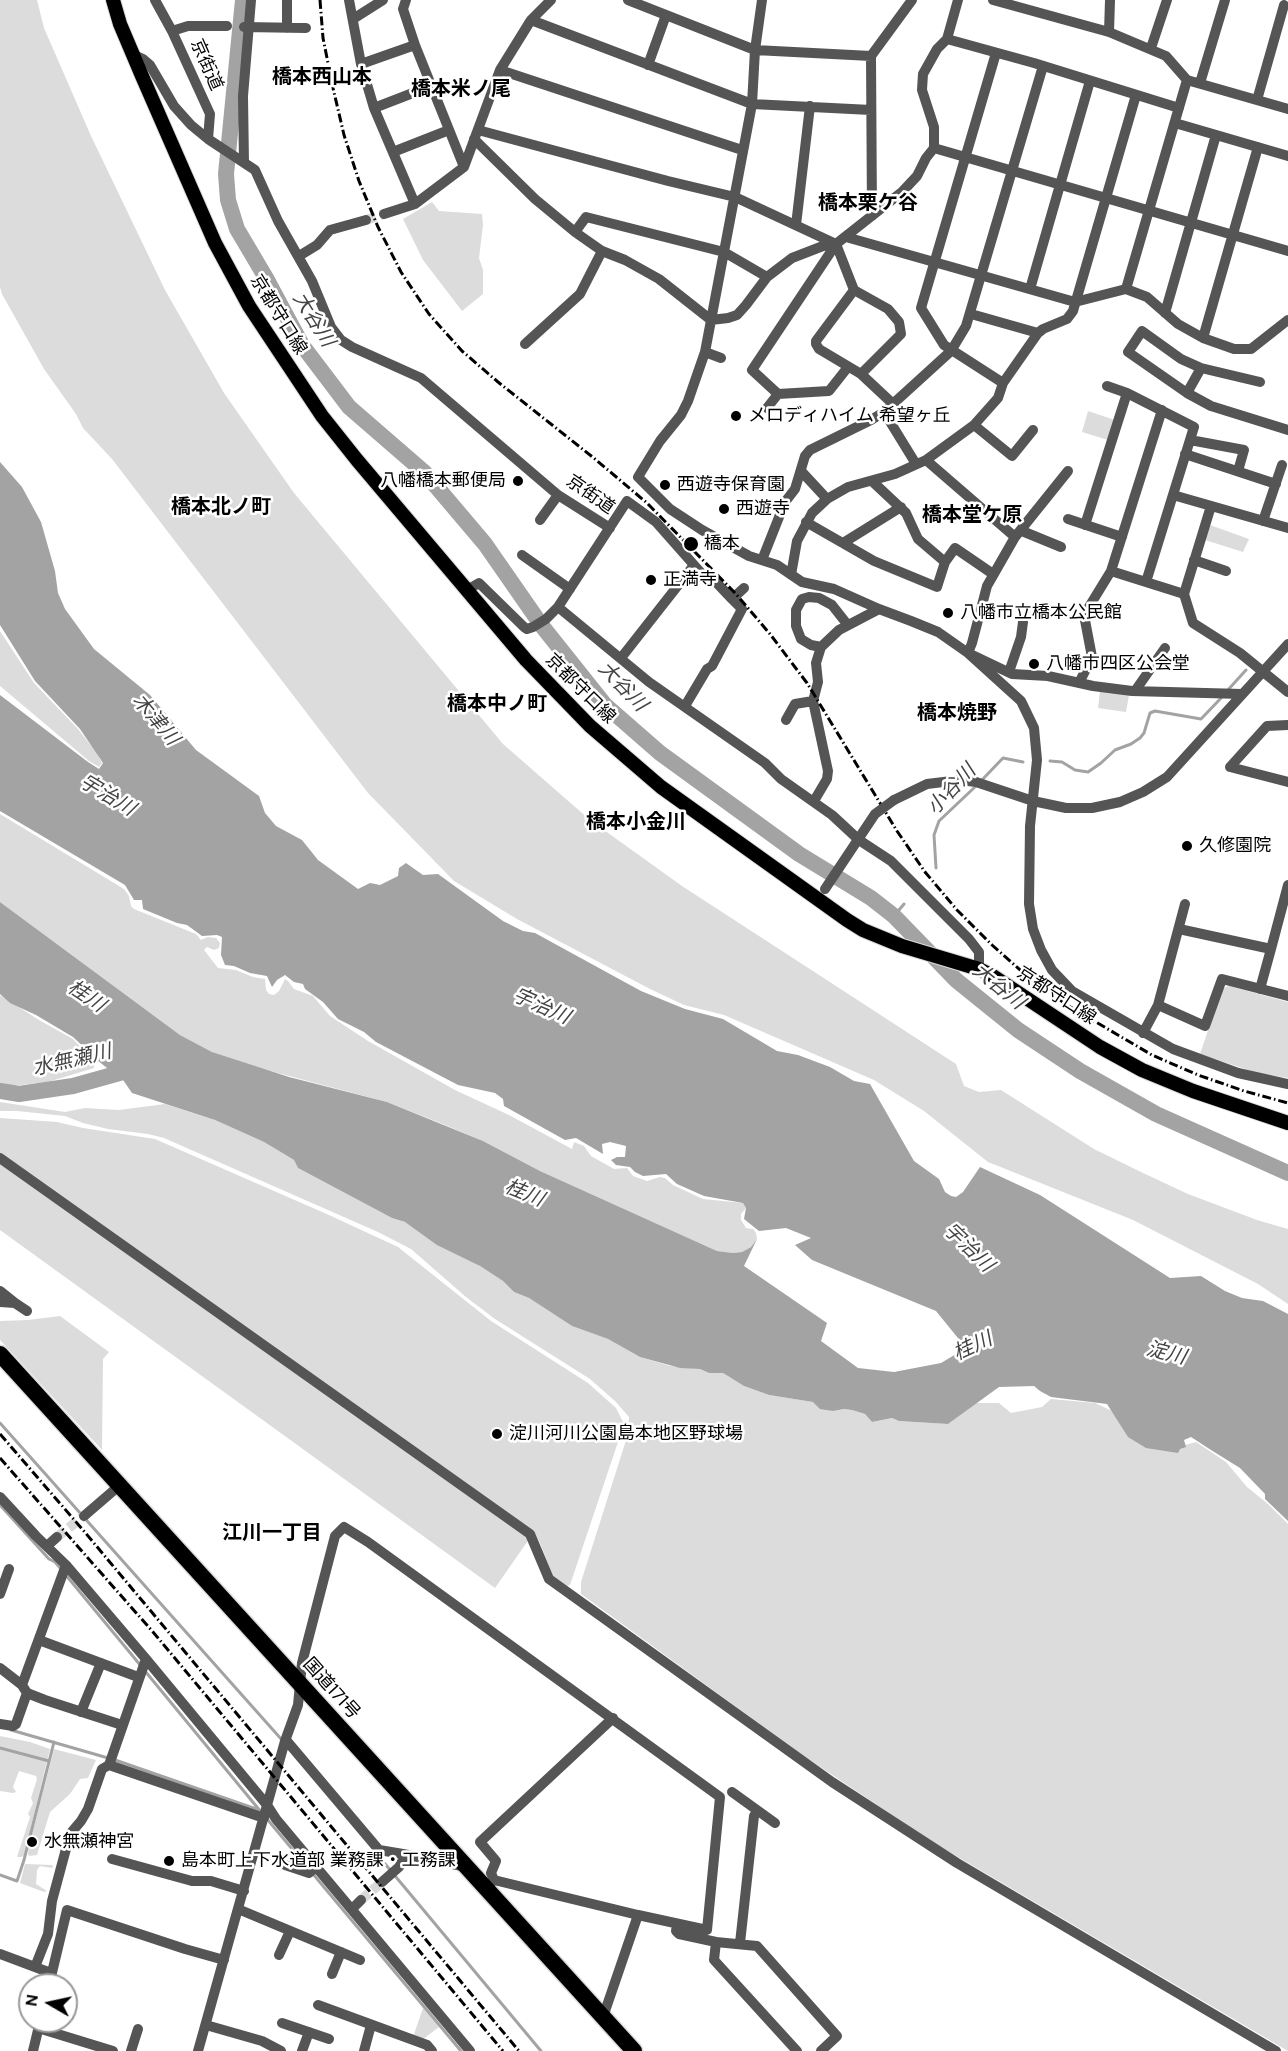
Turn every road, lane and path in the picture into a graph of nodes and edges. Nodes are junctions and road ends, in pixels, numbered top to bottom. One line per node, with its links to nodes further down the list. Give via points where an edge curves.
1 (113, 0): 32 (main road, 京都守口線)
2 (155, 0): 25 (street, 京街道)
3 (251, 0): 22 (street)
4 (287, 0): 23 (street)
5 (349, 0): 19 (street)
6 (551, 0): 20 (street)
7 (628, 0): 18 (street)
8 (762, 0): 30 (street)
9 (912, 0): 33 (street)
10 (958, 0): 27 (street)
11 (993, 0): 26 (street)
12 (1110, 0): 26 (street)
13 (1167, 0): 29 (street)
14 (1225, 0): 40 (street)
15 (383, 1): 16 (street); 19 (street)
16 (404, 4): 28 (street)
17 (1284, 5): 43 (street)
18 (666, 15): 30 (street); 35 (street)
19 (353, 19): 34 (street)
20 (531, 20): 35 (street); 37 (street)
21 (226, 26): 25 (street, via 188,26)
22 (247, 27): 23 (street); 61 (street)
23 (287, 28): 24 (street)
24 (306, 28)
25 (172, 31): 54 (street, 京街道, via 210,114)
26 (1109, 32): 29 (street)
27 (947, 39): 31 (street); 56 (street, via 924,74 922,90 933,127)
28 (415, 45): 34 (street); 41 (street)
29 (1151, 48): 38 (street, via 1166,56)
30 (755, 50): 33 (street); 44 (street)
31 (996, 53): 36 (street); 60 (street)
32 (132, 54): 54 (street, 京街道, via 150,65 174,106); 152 (main road, 京都守口線, via 215,243 249,306 322,416)
33 (871, 56): 49 (street)
34 (361, 64): 46 (street)
35 (648, 65): 44 (street)
36 (1043, 66): 39 (street); 63 (street)
37 (500, 70): 52 (street); 57 (street)
38 (1187, 80): 40 (street); 47 (street)
39 (1090, 81): 42 (street); 64 (street)
40 (1200, 83): 43 (street)
41 (431, 87): 46 (street); 51 (street)
42 (1136, 95): 47 (street); 66 (street)
43 (1257, 100): 48 (street)
44 (752, 104): 45 (street); 57 (street)
45 (810, 106): 49 (street); 73 (street)
46 (374, 108): 58 (street)
47 (1179, 108): 50 (street)
48 (1288, 109)
49 (871, 110): 70 (street)
50 (1175, 123): 53 (street); 68 (street)
51 (449, 130): 58 (street); 62 (street)
52 (476, 135): 62 (street); 65 (street); 74 (street, via 535,199)
53 (1216, 135): 55 (street); 72 (street)
54 (212, 142): 61 (street, 京街道)
55 (1258, 147): 59 (street); 75 (street)
56 (933, 148): 60 (street); 70 (street, via 917,176)
57 (742, 150): 65 (street)
58 (393, 152): 67 (street)
59 (1288, 156)
60 (965, 157): 63 (street); 82 (street)
61 (244, 163): 81 (street, 京街道, via 255,170)
62 (464, 168): 67 (street)
63 (1012, 171): 64 (street); 83 (street)
64 (1060, 185): 66 (street); 85 (street)
65 (735, 197): 73 (street); 80 (street)
66 (1106, 198): 68 (street); 88 (street)
67 (415, 204): 69 (street)
68 (1149, 211): 72 (street); 86 (street)
69 (384, 214)
70 (872, 216): 76 (street)
71 (366, 220): 81 (street, via 330,230 317,245)
72 (1191, 223): 75 (street); 89 (street)
73 (796, 225): 77 (street)
74 (575, 232): 78 (street); 80 (street, via 586,217)
75 (1233, 235): 79 (street); 94 (street)
76 (846, 237): 77 (street); 82 (street)
77 (836, 244): 84 (street, via 792,258); 87 (street); 107 (street, via 752,370)
78 (602, 250): 91 (street, via 659,279); 95 (street, via 580,294)
79 (1288, 251)
80 (724, 252): 84 (street); 91 (street)
81 (299, 256): 124 (street, 京街道, via 331,327 341,340 421,378)
82 (934, 262): 83 (street); 96 (street, via 921,308)
83 (982, 275): 85 (street); 90 (street)
84 (767, 277): 91 (street, via 737,315)
85 (1030, 289): 88 (street)
86 (1126, 289): 88 (street); 89 (street, via 1147,297)
87 (854, 290): 99 (street, via 816,341 819,349); 101 (street, via 888,309 899,322 901,334)
88 (1075, 302): 93 (street, via 1067,319)
89 (1165, 313): 94 (street)
90 (971, 314): 93 (street); 96 (street)
91 (711, 320): 97 (street)
92 (1288, 320): 94 (street, via 1251,349 1234,349)
93 (1038, 333): 103 (street)
94 (1203, 338)
95 (525, 344)
96 (951, 351): 103 (street); 108 (street)
97 (705, 352): 98 (street); 141 (street, via 681,415 638,477 670,509)
98 (721, 358)
99 (848, 367): 101 (street); 107 (street, via 829,391)
100 (1201, 368): 102 (street); 106 (street); 106 (street, via 1181,359 1142,331 1128,352)
101 (861, 374): 108 (street)
102 (1260, 382)
103 (1004, 383): 112 (street, via 998,398)
104 (1107, 386): 105 (street)
105 (1127, 393): 110 (street); 133 (street)
106 (1187, 393): 114 (street, via 1211,406)
107 (778, 394): 109 (street)
108 (892, 403): 111 (street)
109 (767, 408)
110 (1162, 410): 115 (street, via 1194,427); 137 (street)
111 (884, 412): 117 (street); 119 (street, via 810,450)
112 (974, 425): 113 (street, via 1012,456); 117 (street)
113 (1033, 430)
114 (1288, 430)
115 (1190, 440): 116 (street); 121 (street, via 1244,450)
116 (1185, 454): 121 (street); 125 (street)
117 (921, 462): 122 (street); 136 (street)
118 (1282, 465): 123 (street)
119 (801, 471): 126 (street); 141 (street)
120 (1068, 471): 136 (street)
121 (1238, 471): 123 (street)
122 (873, 482): 126 (street, via 848,487); 128 (street)
123 (1276, 484): 131 (street)
124 (558, 495): 130 (street); 134 (street, 京街道)
125 (1173, 495): 127 (street); 149 (street)
126 (827, 499): 132 (street)
127 (1211, 506): 131 (street); 142 (street)
128 (901, 507): 138 (street); 143 (street, via 918,539)
129 (1068, 519): 133 (street)
130 (540, 520)
131 (1263, 521): 135 (street)
132 (806, 522): 138 (street); 148 (street, via 797,541)
133 (1085, 525): 137 (street)
134 (610, 528): 144 (street, via 627,501 656,522); 151 (street, 京街道)
135 (1288, 528)
136 (1018, 534): 139 (street); 147 (street)
137 (1122, 537): 145 (street)
138 (843, 543): 143 (street, via 874,561 937,587)
139 (1061, 547)
140 (522, 555): 151 (street)
141 (762, 560): 148 (street)
142 (1194, 560): 146 (street); 153 (street)
143 (945, 562): 147 (street, via 955,548)
144 (694, 565): 154 (street); 163 (street)
145 (1111, 571): 149 (street); 166 (street, via 1084,615 1092,657)
146 (1226, 571)
147 (993, 574): 162 (street)
148 (791, 575): 156 (street)
149 (1146, 582): 153 (street)
150 (744, 588): 154 (street)
151 (570, 589): 155 (street, 京街道)
152 (467, 590): 155 (street, 京街道, via 479,584 527,629); 178 (main road, 京都守口線, via 526,660 590,726 661,787)
153 (1184, 594): 164 (street, via 1193,623)
154 (732, 599): 171 (street, via 742,609 712,666)
155 (558, 607): 163 (street)
156 (879, 609): 158 (street); 162 (street, via 938,632)
157 (1023, 622): 165 (street)
158 (847, 624): 160 (street); 160 (street, via 827,601 802,599 795,617 801,639)
159 (1288, 644): 164 (street)
160 (821, 647): 170 (street)
161 (1165, 648): 167 (street)
162 (968, 653): 165 (street); 176 (street, via 1021,701 1034,728)
163 (621, 658): 171 (street)
164 (1263, 671): 168 (street); 169 (street)
165 (1009, 672): 166 (street)
166 (1079, 683): 167 (street)
167 (1135, 691): 169 (street)
168 (1288, 692)
169 (1231, 694): 176 (street, via 1167,777 1143,792 1120,802 1092,807 1066,808)
170 (813, 701): 172 (street, via 795,704); 175 (street, via 828,771)
171 (685, 706): 175 (street)
172 (786, 720)
173 (1288, 725): 174 (street, via 1267,726 1230,767)
174 (1288, 782)
175 (814, 801): 182 (street, via 859,840 891,861 969,939 979,952)
176 (1034, 801): 178 (street, bridge, via 976,782 927,784 884,805 875,814); 186 (street, via 1029,904 1041,950 1052,970 1072,992)
177 (1288, 886): 181 (street)
178 (822, 894): 182 (main road, 京都守口線, via 847,920 863,930)
179 (1185, 904): 180 (street)
180 (1179, 929): 181 (street); 185 (street)
181 (1271, 949): 183 (street)
182 (979, 969): 188 (main road, 京都守口線, via 1142,1071)
183 (1260, 989): 184 (street); 185 (street, via 1222,979 1205,1026)
184 (1288, 996)
185 (1158, 1005): 186 (street)
186 (1143, 1033): 187 (street, via 1173,1049 1238,1073)
187 (1288, 1084)
188 (1288, 1123)
189 (0, 1158): 266 (street, via 530,1534 549,1579 832,1782 957,1863)
190 (0, 1291): 192 (street)
191 (0, 1302): 192 (street)
192 (15, 1303): 193 (street)
193 (27, 1311)
194 (0, 1354): 195 (highway, 国道171号)
195 (120, 1485): 197 (street); 207 (highway, 国道171号)
196 (0, 1497): 199 (street)
197 (84, 1516)
198 (57, 1537): 199 (street)
199 (47, 1546): 201 (street)
200 (9, 1569): 202 (street)
201 (65, 1570): 203 (street); 206 (street)
202 (0, 1594)
203 (39, 1640): 204 (street); 208 (street)
204 (101, 1663): 206 (street); 209 (street)
205 (0, 1668): 208 (street)
206 (142, 1668): 212 (street); 216 (street)
207 (301, 1685): 210 (street, via 302,1663 335,1536 344,1527); 213 (street); 223 (highway, 国道171号)
208 (25, 1689): 209 (street); 211 (street, via 16,1724)
209 (81, 1712): 212 (street)
210 (613, 1718): 226 (street, via 480,1842 496,1861); 232 (street, via 720,1797 707,1930)
211 (0, 1724)
212 (122, 1725): 214 (street)
213 (285, 1743): 216 (street); 220 (street, via 379,1850)
214 (109, 1765): 218 (street); 241 (street, via 102,1769 88,1809 70,1834 52,1900 48,1934)
215 (732, 1792): 217 (street)
216 (267, 1805): 218 (street); 224 (street)
217 (757, 1811): 219 (street); 235 (street)
218 (264, 1818): 227 (street)
219 (775, 1823)
220 (403, 1854): 223 (street); 225 (street, via 399,1867)
221 (112, 1859): 227 (street)
222 (285, 1865): 224 (street)
223 (467, 1868): 226 (highway, 国道171号)
224 (313, 1870): 229 (street)
225 (382, 1882)
226 (490, 1884): 231 (street); 245 (highway, 国道171号)
227 (244, 1891): 230 (street)
228 (361, 1900): 229 (street)
229 (351, 1909): 262 (street)
230 (238, 1910): 233 (street); 239 (street)
231 (638, 1915): 232 (street); 245 (street)
232 (677, 1924): 234 (street, via 679,1934)
233 (290, 1931): 236 (street); 238 (street)
234 (716, 1942): 235 (street); 264 (street, via 714,1960)
235 (740, 1943): 265 (street, via 756,1946 837,2036)
236 (341, 1952): 240 (street); 243 (street)
237 (0, 1954): 241 (street)
238 (279, 1955)
239 (224, 1960): 242 (street, via 67,1910); 247 (street)
240 (360, 1960)
241 (35, 1967): 242 (street)
242 (51, 1973)
243 (332, 1974)
244 (318, 2005): 248 (street)
245 (603, 2017): 263 (highway, 国道171号)
246 (282, 2023): 250 (street)
247 (206, 2025): 257 (street); 258 (street, via 262,2041)
248 (371, 2025): 260 (street); 261 (street, via 427,2045)
249 (138, 2029): 256 (street)
250 (309, 2032): 253 (street); 259 (street)
251 (37, 2033): 254 (street)
252 (64, 2033): 255 (street)
253 (329, 2039)
254 (33, 2051)
255 (113, 2051)
256 (131, 2051)
257 (198, 2051)
258 (281, 2051)
259 (302, 2051)
260 (364, 2051)
261 (432, 2051)
262 (470, 2051)
263 (634, 2051)
264 (798, 2051)
265 (821, 2051)
266 (1276, 2051)

